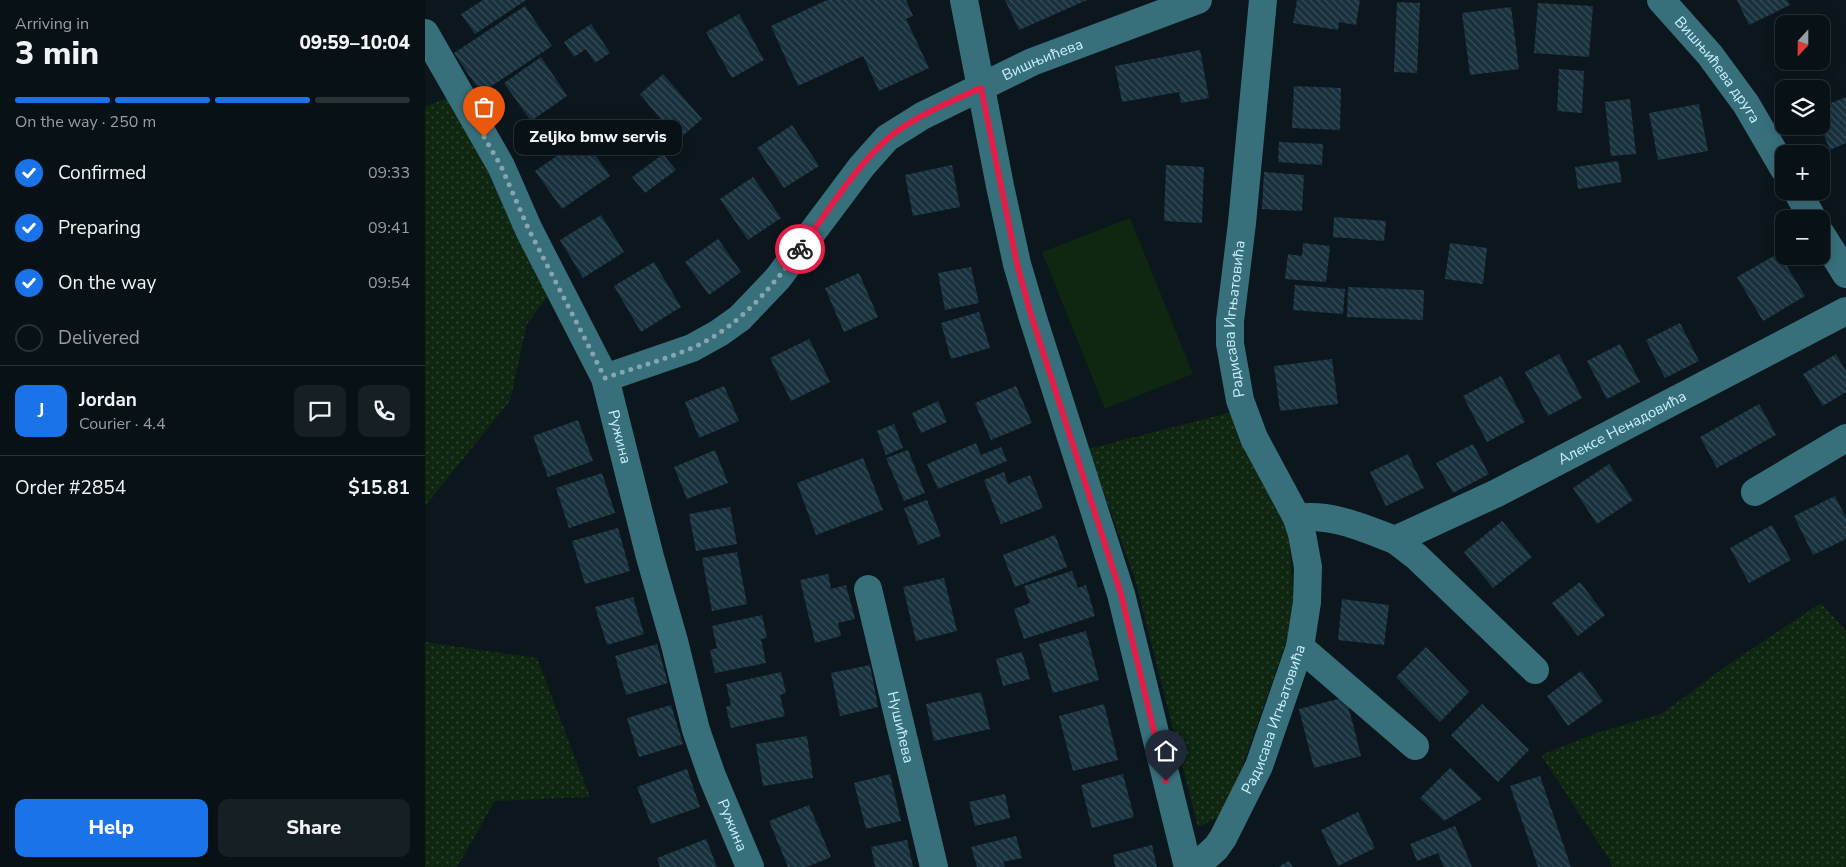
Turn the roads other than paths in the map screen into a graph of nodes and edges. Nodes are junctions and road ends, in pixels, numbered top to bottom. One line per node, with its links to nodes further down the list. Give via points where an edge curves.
1 (964, 0): 6 (street)
2 (1199, 0): 6 (street, Вишњићева, via 1032,62)
3 (1263, 0): 12 (street, Радисава Игњатовића, via 1230,344 1240,400 1254,438)
4 (1661, 0): 7 (street, Вишњићева друга, via 1710,55 1747,104)
5 (425, 33): 9 (street, Ружина, via 501,166 529,230)
6 (981, 88): 9 (street, Вишњићева, via 922,116 887,138 862,166 778,278 740,318 692,348); 20 (street, via 1017,264 1121,594)
7 (1775, 153)
8 (1846, 311): 13 (street, Алексе Ненадовића, via 1497,493)
9 (605, 378): 18 (street, Ружина, via 696,730)
10 (1846, 438): 11 (street)
11 (1755, 492)
12 (1297, 518): 13 (street, via 1326,517); 15 (street, Радисава Игњатовића, via 1308,567)
13 (1395, 540): 16 (street, via 1417,557)
14 (869, 589): 19 (street, Нушићева)
15 (1300, 647): 17 (street); 21 (street, Радисава Игњатовића, via 1259,766 1217,848)
16 (1535, 670)
17 (1415, 746)
18 (750, 867)
19 (934, 867)
20 (1188, 867)
21 (1195, 867)

